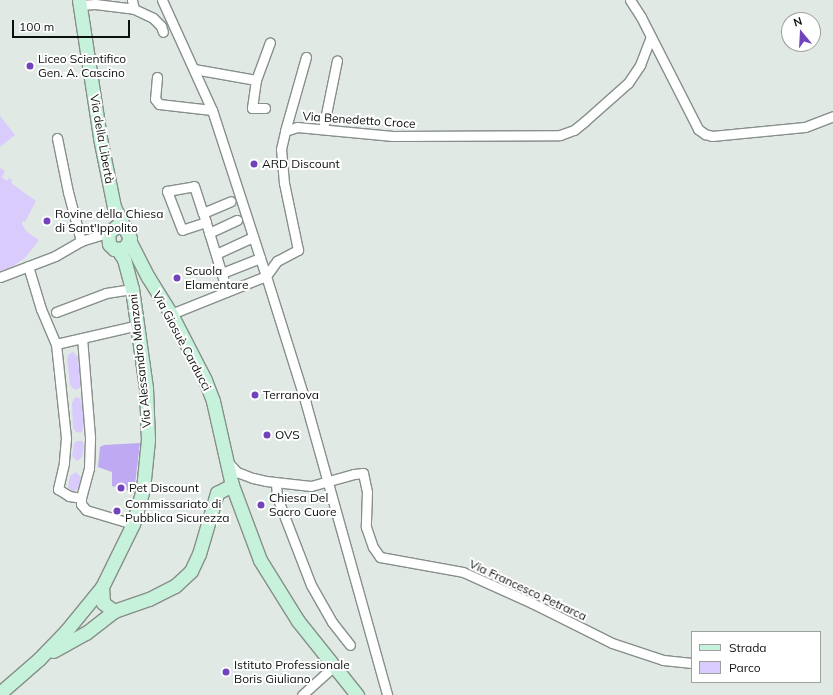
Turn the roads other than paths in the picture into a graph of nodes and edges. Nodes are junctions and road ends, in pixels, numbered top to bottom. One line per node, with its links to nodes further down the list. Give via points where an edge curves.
1 (162, 0): 10 (street)
2 (630, 0): 6 (street)
3 (79, 3): 4 (street); 24 (main road, Via della Libertà, via 100,138 114,207)
4 (133, 4): 5 (street, via 153,18)
5 (163, 32)
6 (651, 37): 15 (street, via 698,129 705,134 712,136 805,127); 16 (street, Via Benedetto Croce, via 640,65 628,83 580,126 560,135 393,136)
7 (270, 42): 12 (street)
8 (306, 58): 17 (street)
9 (337, 60): 16 (street)
10 (194, 69): 12 (street); 14 (street)
11 (157, 78): 14 (street, via 155,99 160,104)
12 (256, 80): 13 (street, via 252,108)
13 (265, 108)
14 (212, 110): 25 (street)
15 (833, 116)
16 (323, 130): 17 (street, Via Benedetto Croce, via 297,127)
17 (285, 131): 31 (street, via 281,149 284,184 298,250 276,261)
18 (57, 138): 26 (street, via 68,192)
19 (231, 201): 20 (street)
20 (203, 213): 22 (street); 22 (street, via 194,186 167,191 182,230)
21 (237, 220): 23 (street)
22 (206, 222): 23 (street)
23 (209, 233): 27 (street)
24 (114, 236): 26 (street); 33 (main road, Via Alessandro Manzoni, via 124,259); 36 (main road, Via Giosuè Carducci, via 125,248 130,242)
25 (253, 237): 27 (street); 28 (street)
26 (84, 240): 29 (street, via 55,256)
27 (216, 254): 30 (street)
28 (260, 258): 30 (street); 31 (street)
29 (28, 266): 32 (street); 39 (street)
30 (222, 273): 34 (street)
31 (266, 276): 34 (street); 42 (street, via 306,404)
32 (0, 277)
33 (132, 289): 35 (street, via 106,293); 37 (main road, Via Alessandro Manzoni)
34 (227, 291): 36 (street)
35 (56, 312)
36 (171, 314): 40 (main road, Via Giosuè Carducci, via 205,380)
37 (138, 325): 38 (street); 47 (main road, Via Alessandro Manzoni, via 146,388 148,440 143,489)
38 (82, 338): 39 (street); 46 (street, via 90,468)
39 (56, 344): 46 (street, via 66,438 58,489 69,496)
40 (225, 460): 41 (street, via 238,472); 44 (main road, Via Giosuè Carducci); 45 (main road)
41 (253, 478): 43 (street, Via Francesco Petrarca); 44 (street, Via Francesco Petrarca)
42 (326, 481): 43 (street, Via Francesco Petrarca, via 311,486); 52 (street, Via Francesco Petrarca, via 364,473 367,492 366,527 373,547 380,557 463,572 612,643 663,660); 57 (street)
43 (276, 482): 51 (street, via 280,503 312,585 332,622)
44 (232, 485): 45 (main road); 53 (main road, Via Giosuè Carducci, via 260,560 298,621)
45 (216, 493): 49 (main road, via 199,554 191,571 169,589)
46 (81, 498): 47 (street, via 81,504 86,510)
47 (133, 524): 48 (main road, Via Alessandro Manzoni)
48 (102, 587): 49 (main road, via 104,603); 50 (main road, Via Alessandro Manzoni)
49 (114, 611): 50 (main road, via 86,633)
50 (67, 637): 54 (main road)
51 (350, 645)
52 (691, 663)
53 (334, 666): 55 (street); 56 (main road, Via Giosuè Carducci)
54 (0, 693)
55 (302, 695)
56 (357, 695)
57 (387, 695)

